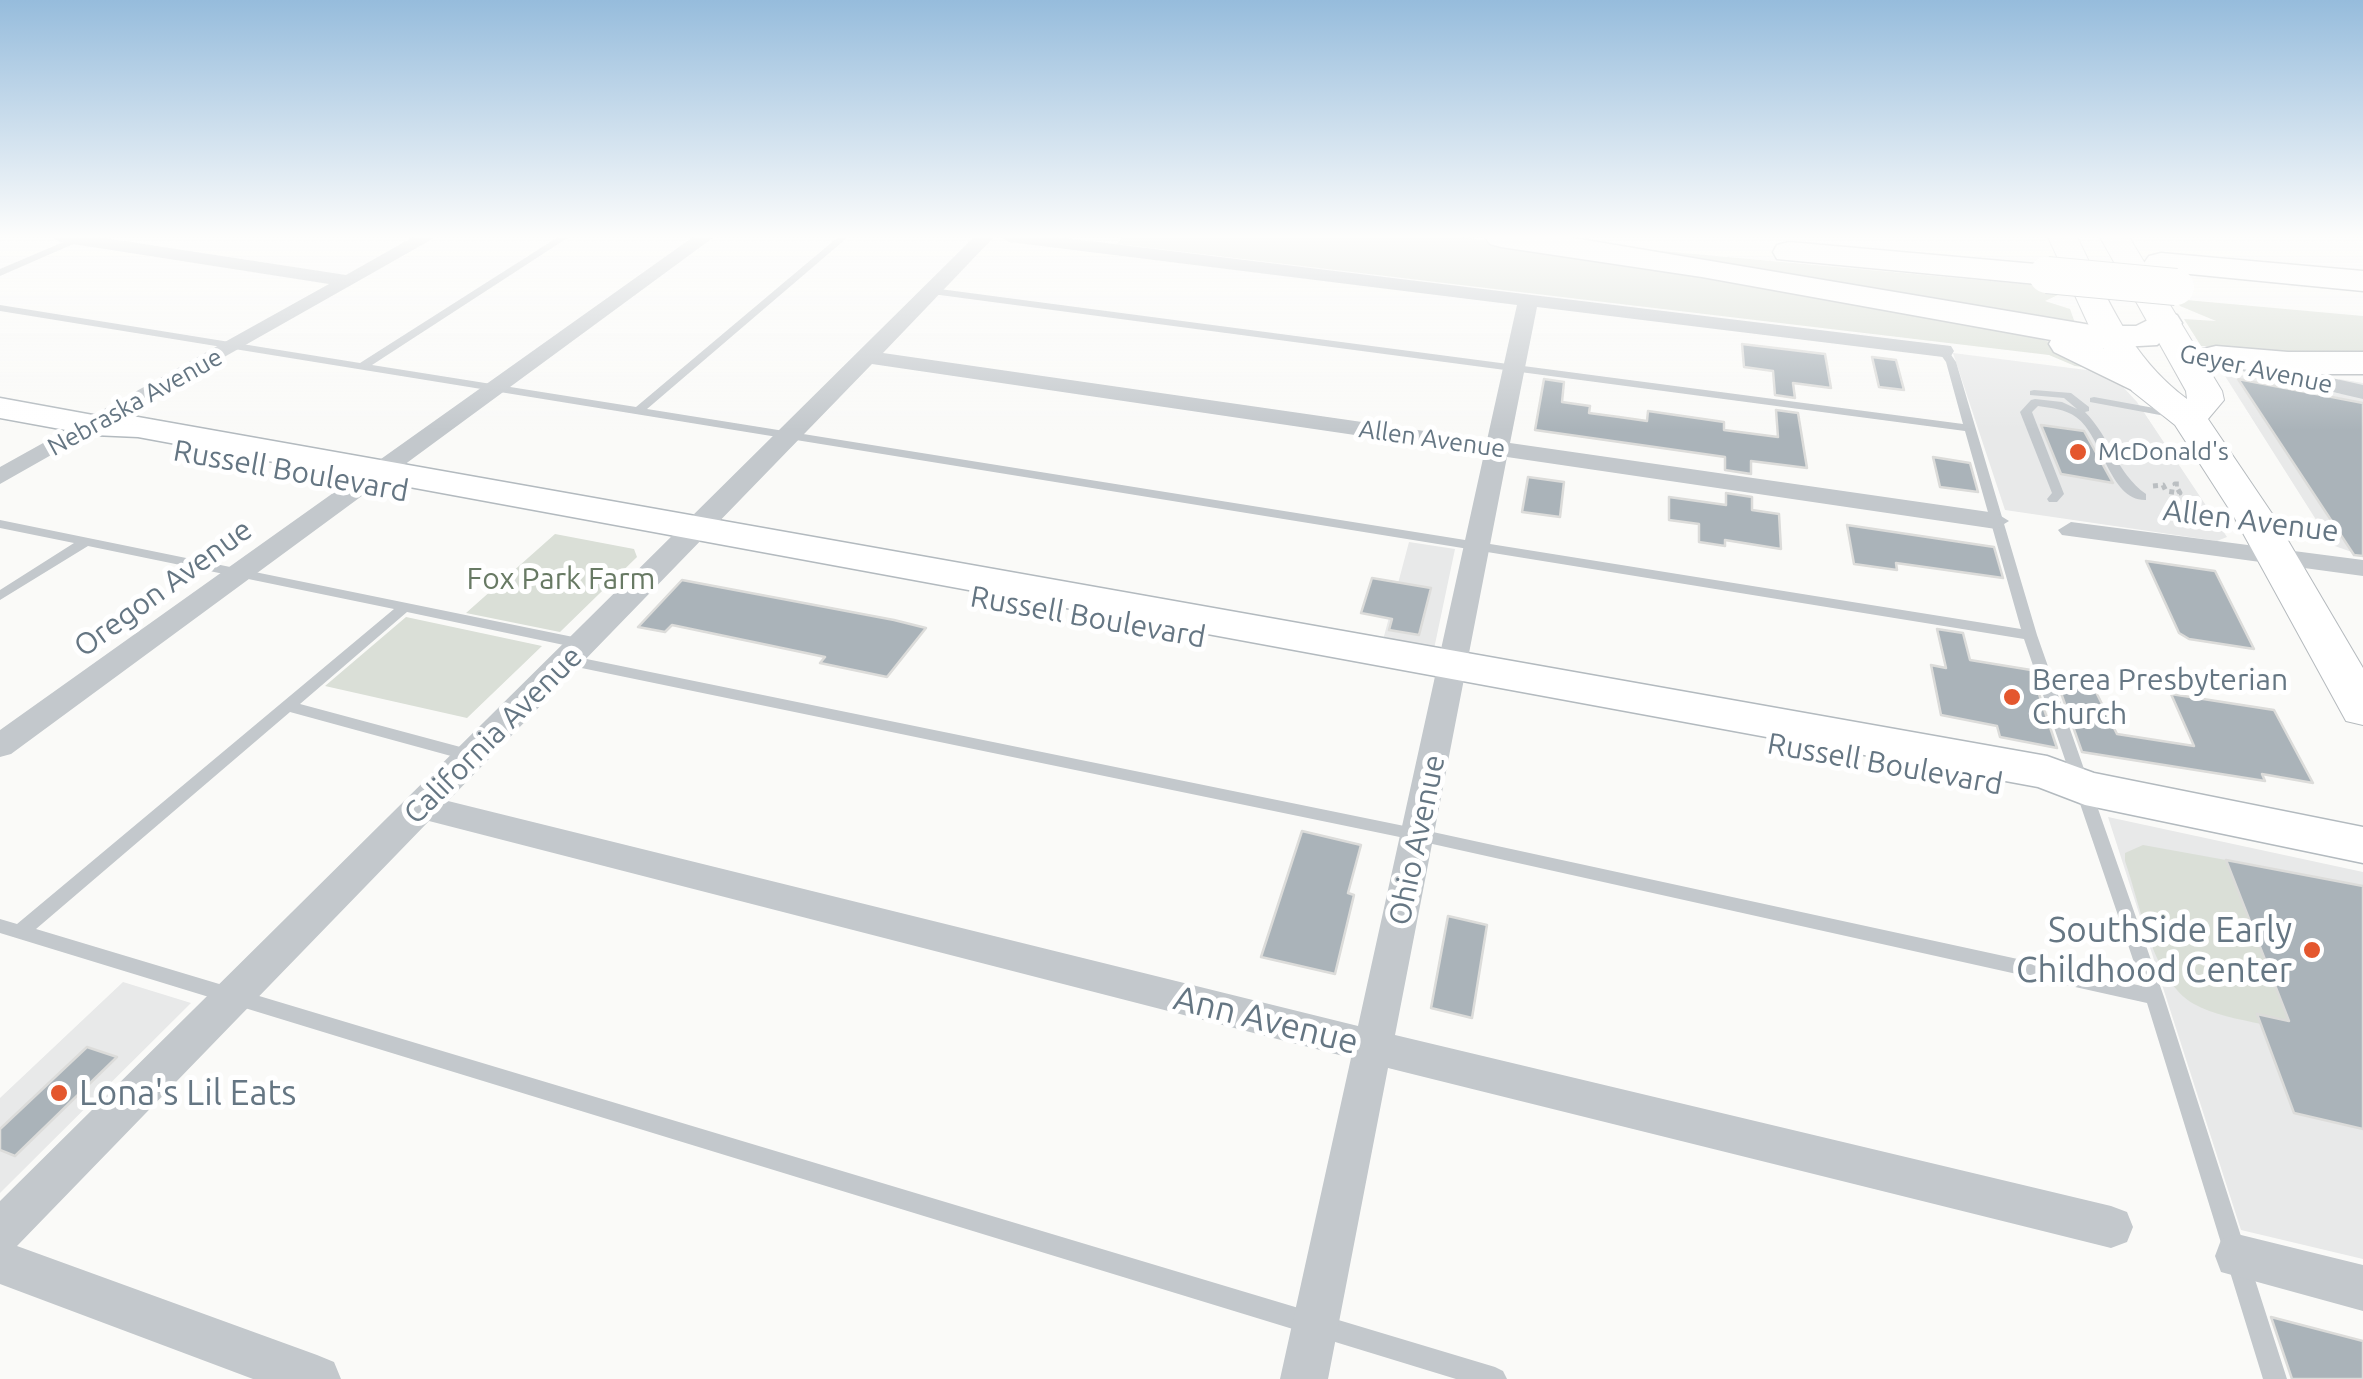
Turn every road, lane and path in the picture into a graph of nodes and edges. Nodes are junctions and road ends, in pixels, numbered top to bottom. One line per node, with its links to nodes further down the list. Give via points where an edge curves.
1 (313, 301): 15 (street, Nebraska Avenue)
2 (464, 301): 19 (lane)
3 (616, 301): 22 (street, Oregon Avenue)
4 (767, 301): 26 (lane)
5 (922, 301): 17 (street, California Avenue)
6 (1010, 301): 20 (lane)
7 (1528, 301): 20 (street, Ohio Avenue)
8 (1539, 301): 16 (street)
9 (1890, 301): 13 (highway)
10 (2107, 301): 14 (main road)
11 (2138, 301): 14 (main road)
12 (0, 308): 15 (lane)
13 (1995, 320): 14 (highway); 21 (highway, via 2067,344)
14 (2152, 337): 18 (highway, via 2288,363); 21 (main road); 23 (street, Geyer Avenue, via 2265,372); 27 (main road, via 2206,400)
15 (234, 346): 19 (lane); 28 (street, Nebraska Avenue)
16 (1943, 351): 29 (lane)
17 (868, 356): 30 (street, California Avenue); 31 (street, Allen Avenue)
18 (2363, 363)
19 (362, 366): 22 (lane)
20 (1514, 368): 29 (lane); 31 (street, Ohio Avenue)
21 (2144, 384): 27 (main road)
22 (496, 388): 26 (lane); 33 (street, Oregon Avenue)
23 (2363, 392)
24 (2094, 400): 27 (lane)
25 (0, 408): 28 (main road, Russell Boulevard)
26 (638, 410): 30 (lane)
27 (2189, 418): 43 (main road)
28 (93, 425): 32 (street, Nebraska Avenue); 33 (main road, Russell Boulevard, via 118,439)
29 (1970, 428): 37 (lane)
30 (790, 435): 40 (street, California Avenue); 42 (lane)
31 (1498, 449): 37 (street, Allen Avenue); 42 (street, Ohio Avenue)
32 (0, 478)
33 (372, 478): 40 (main road, Russell Boulevard); 45 (street, Oregon Avenue)
34 (2181, 484): 35 (path, via 2174,484 2180,493 2163,484)
35 (2146, 492): 36 (lane, via 2128,491 2098,428 2069,408 2034,402 2026,412 2058,494)
36 (2054, 499)
37 (1996, 521): 48 (lane)
38 (0, 524): 41 (lane)
39 (2071, 530): 43 (street, Allen Avenue)
40 (690, 535): 49 (street, California Avenue); 50 (main road, Russell Boulevard)
41 (85, 542): 45 (lane); 46 (lane)
42 (1478, 546): 48 (lane); 50 (street, Ohio Avenue)
43 (2278, 558): 44 (street, Allen Avenue); 51 (main road)
44 (2363, 568)
45 (239, 574): 47 (lane); 53 (street, Oregon Avenue)
46 (0, 596)
47 (404, 607): 49 (lane); 52 (lane)
48 (2030, 634): 55 (lane)
49 (575, 652): 54 (street, California Avenue); 57 (lane)
50 (1452, 674): 55 (main road, Russell Boulevard, via 2047,772); 57 (street, Ohio Avenue)
51 (2360, 698)
52 (287, 706): 54 (lane); 59 (lane)
53 (0, 746)
54 (472, 756): 56 (street, California Avenue)
55 (2085, 788): 58 (main road, Russell Boulevard); 61 (lane)
56 (421, 807): 60 (street, California Avenue); 62 (street, Ann Avenue)
57 (1419, 835): 61 (lane); 62 (street, Ohio Avenue)
58 (2363, 846)
59 (10, 929): 60 (lane)
60 (233, 996): 64 (street, California Avenue); 68 (lane)
61 (2155, 997): 65 (lane)
62 (1374, 1047): 63 (street, Ann Avenue); 68 (street, Ohio Avenue)
63 (2111, 1227)
64 (0, 1232)
65 (2237, 1256): 67 (street); 72 (lane)
66 (0, 1262): 69 (street)
67 (2363, 1288)
68 (1316, 1325): 70 (street, Ohio Avenue); 71 (lane)
69 (317, 1379)
70 (1304, 1379)
71 (1496, 1379)
72 (2276, 1379)

